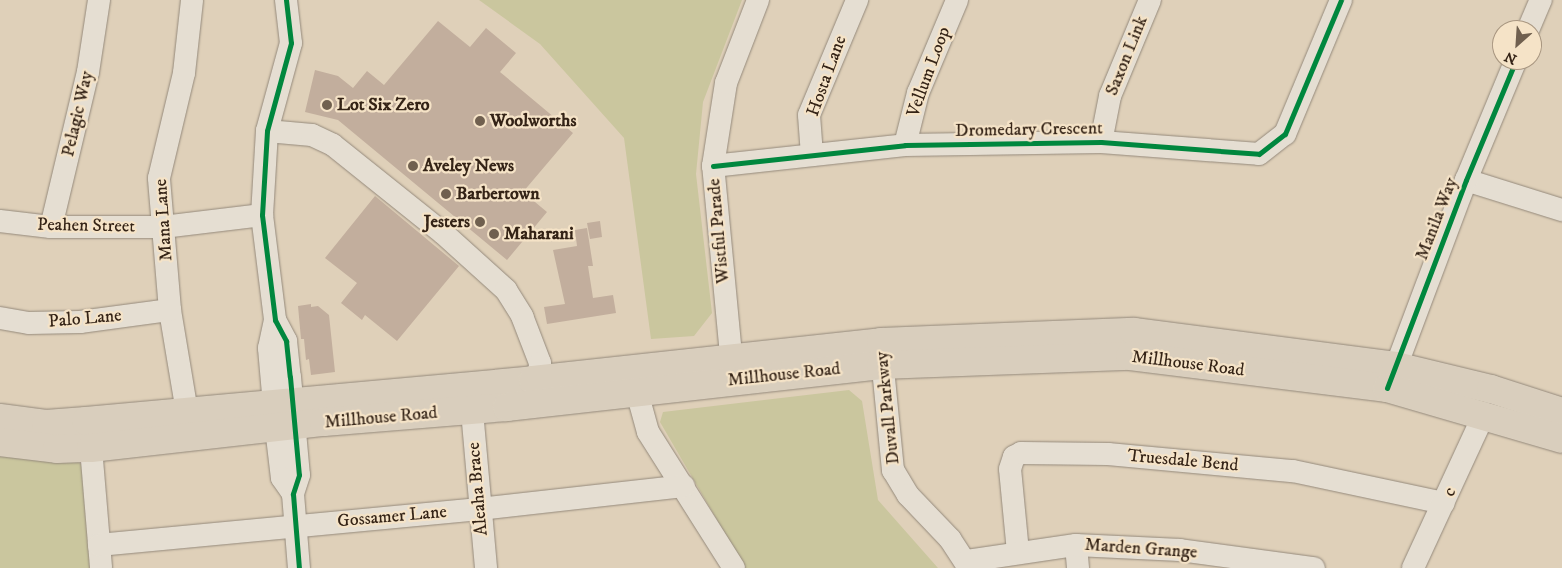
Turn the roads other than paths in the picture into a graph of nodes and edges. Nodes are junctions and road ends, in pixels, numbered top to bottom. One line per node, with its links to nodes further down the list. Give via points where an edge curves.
1 (99, 0): 21 (street, Pelagic Way, via 88,72)
2 (192, 0): 22 (street, Mana Lane, via 184,73 159,178)
3 (286, 0): 12 (street, via 291,43)
4 (758, 0): 16 (street, Wistful Parade, via 726,83)
5 (857, 0): 15 (street, Hosta Lane, via 809,115)
6 (957, 0): 14 (street, Vellum Loop, via 918,94)
7 (1150, 0): 13 (street, Saxon Link, via 1110,96)
8 (1341, 0): 13 (street, Dromedary Crescent, via 1285,134 1259,154)
9 (1541, 0): 10 (street)
10 (1532, 20)
11 (1512, 70): 17 (street, Manila Way)
12 (267, 131): 19 (street); 28 (street, via 294,131 333,145 395,193 506,290 522,316 530,342 529,364)
13 (1100, 142): 14 (street, Dromedary Crescent)
14 (905, 145): 15 (street, Dromedary Crescent)
15 (812, 155): 16 (street, Dromedary Crescent)
16 (713, 166): 26 (street, Wistful Parade)
17 (1466, 180): 18 (street); 27 (street, Manila Way)
18 (1562, 210)
19 (262, 215): 22 (street, Peahen Street); 36 (street, via 274,320 269,348)
20 (0, 221): 21 (street, Peahen Street)
21 (51, 227): 22 (street, Peahen Street)
22 (163, 227): 23 (street, Mana Lane)
23 (170, 310): 24 (street, Palo Lane, via 80,322 30,323); 33 (street, Mana Lane)
24 (0, 318)
25 (881, 353): 26 (main road, Millhouse Road); 27 (main road, Millhouse Road, via 1132,344); 48 (street, Duvall Parkway, via 893,470 908,495)
26 (732, 370): 28 (main road, Millhouse Road); 29 (main road, Millhouse Road)
27 (1392, 377): 34 (main road, Millhouse Road, via 1491,389); 35 (main road, Millhouse Road)
28 (536, 380): 30 (street, via 549,390 592,388); 31 (street, via 523,397); 36 (main road, Millhouse Road)
29 (637, 392): 30 (main road, Millhouse Road); 41 (street, via 648,432)
30 (607, 395): 31 (main road, Millhouse Road)
31 (499, 408): 32 (main road, Millhouse Road)
32 (472, 411): 36 (main road, Millhouse Road); 43 (street, Aleaha Brace)
33 (187, 412): 36 (main road, Millhouse Road); 37 (main road, Millhouse Road, via 46,424)
34 (1562, 412)
35 (1484, 414): 38 (main road, Millhouse Road); 42 (street, c)
36 (284, 415): 40 (main road, Millhouse Road); 44 (street, via 299,475 293,494)
37 (0, 418)
38 (1562, 439)
39 (0, 442): 40 (main road, Millhouse Road, via 56,449)
40 (91, 448): 45 (street)
41 (684, 486): 43 (street, Gossamer Lane); 52 (street)
42 (1444, 503): 47 (street, Truesdale Bend, via 1293,471 1108,454 1021,453 1014,457 1010,469); 55 (street, c)
43 (478, 509): 44 (street, Gossamer Lane); 51 (street, Aleaha Brace)
44 (296, 526): 45 (street, Gossamer Lane); 50 (street)
45 (99, 544): 49 (street)
46 (1076, 545): 47 (street, Marden Grange); 53 (street); 54 (street, Marden Grange, via 1180,550)
47 (1018, 552): 48 (street, Marden Grange)
48 (968, 564)
49 (101, 568)
50 (299, 568)
51 (486, 568)
52 (734, 568)
53 (1078, 568)
54 (1310, 568)
55 (1413, 568)

